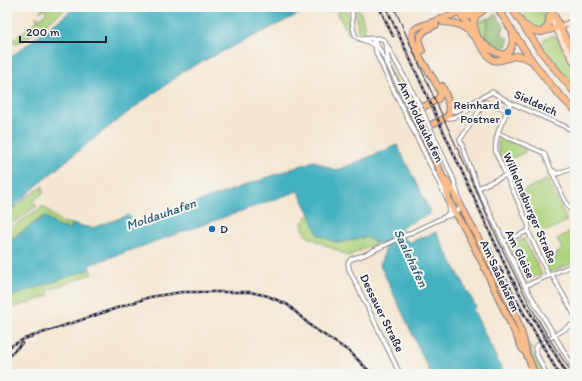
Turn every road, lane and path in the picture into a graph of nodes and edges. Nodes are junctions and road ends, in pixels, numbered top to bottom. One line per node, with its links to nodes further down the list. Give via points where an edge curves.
1 (350, 7): 19 (street, via 354,35)
2 (483, 7): 8 (main road)
3 (486, 7): 9 (main road)
4 (511, 7): 13 (highway)
5 (546, 7): 10 (main road)
6 (550, 7): 15 (main road)
7 (498, 10): 17 (highway)
8 (462, 15): 9 (main road); 12 (main road); 14 (highway); 18 (highway); 22 (main road, via 455,14 416,29 413,33)
9 (476, 15): 18 (highway, via 473,24)
10 (550, 15): 15 (street); 16 (highway, via 548,26)
11 (575, 20): 15 (street)
12 (443, 22): 14 (highway); 22 (main road, via 432,26)
13 (522, 23): 16 (highway, via 534,32); 28 (highway, via 549,63)
14 (463, 26): 25 (highway, via 494,60 500,61 517,56)
15 (558, 28): 16 (highway); 24 (main road); 26 (street, via 562,42)
16 (542, 32)
17 (513, 33): 18 (highway, via 511,49 502,54 497,54); 25 (highway)
18 (477, 36)
19 (363, 39): 20 (street); 23 (street)
20 (373, 39): 21 (street); 23 (street, Am Moldauhafen); 27 (street)
21 (384, 40): 27 (street); 34 (street, Am Moldauhafen)
22 (416, 41): 29 (main road, via 424,65 441,93); 33 (main road, via 426,62 439,79)
23 (375, 48): 49 (street, Am Moldauhafen)
24 (575, 52)
25 (534, 62): 36 (highway)
26 (575, 64)
27 (390, 69): 32 (street)
28 (575, 94)
29 (439, 98): 33 (main road); 34 (main road)
30 (475, 101): 31 (street, Sieldeich, via 494,92); 33 (street, via 457,111); 37 (street, via 467,111)
31 (511, 103): 35 (street, Wilhelmsburger Straße); 40 (street, Sieldeich)
32 (409, 106): 34 (street, via 414,109); 38 (street)
33 (449, 107): 37 (main road)
34 (420, 108): 38 (main road, via 415,114); 39 (street, Am Moldauhafen)
35 (508, 110): 41 (street, Wilhelmsburger Straße); 43 (street, Sieldeich, via 484,102)
36 (575, 110)
37 (446, 118): 39 (main road)
38 (415, 121): 39 (street, via 420,126); 42 (main road)
39 (428, 124): 42 (main road, via 424,133); 50 (street, Am Moldauhafen, bridge, via 453,178)
40 (575, 132)
41 (498, 133): 46 (street, via 544,153); 47 (street, Wilhelmsburger Straße, via 494,146)
42 (425, 139): 45 (main road)
43 (460, 139): 48 (street, Am Gleise)
44 (575, 167): 46 (street, via 557,174)
45 (439, 168): 49 (main road); 50 (main road)
46 (551, 172): 53 (street)
47 (506, 175): 48 (street); 54 (street, Wilhelmsburger Straße, via 529,227)
48 (478, 188): 55 (street, Am Gleise)
49 (449, 202): 50 (main road, Am Moldauhafen); 51 (street)
50 (457, 209): 51 (street); 52 (street); 62 (main road, Am Saalehafen); 62 (main road, Am Saalehafen, via 484,250 515,314)
51 (448, 214): 52 (street)
52 (444, 217): 64 (street, Dessauer Straße, via 349,260 349,269)
53 (575, 217)
54 (528, 231): 55 (street); 57 (street, Wilhelmsburger Straße)
55 (503, 242): 58 (street, Am Gleise)
56 (575, 264): 57 (street)
57 (550, 275): 58 (street); 59 (street, Wilhelmsburger Straße)
58 (524, 286): 61 (street, Am Gleise)
59 (575, 316)
60 (575, 323): 61 (street)
61 (554, 335): 63 (street, Am Gleise); 66 (street, via 535,349)
62 (526, 353): 65 (main road, Am Saalehafen)
63 (575, 370)
64 (400, 374)
65 (535, 374)
66 (546, 374)

